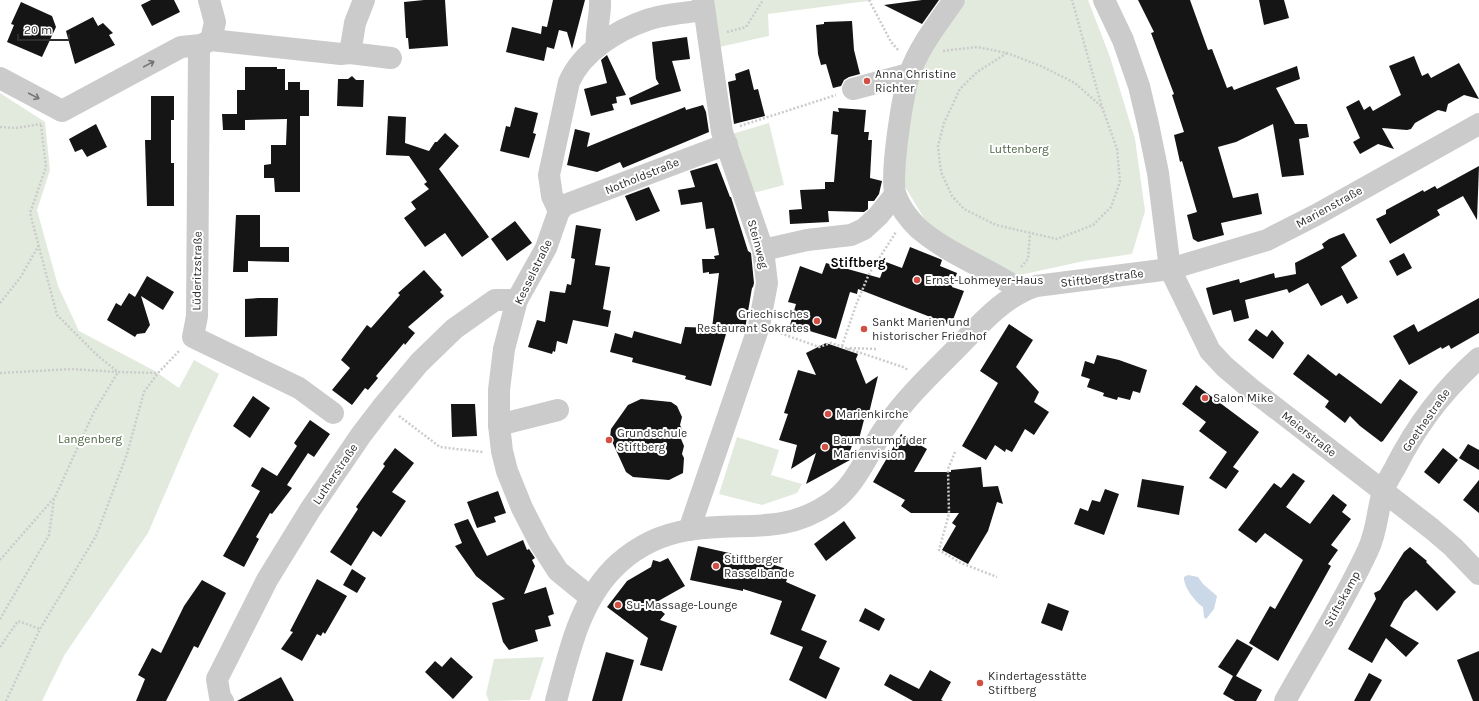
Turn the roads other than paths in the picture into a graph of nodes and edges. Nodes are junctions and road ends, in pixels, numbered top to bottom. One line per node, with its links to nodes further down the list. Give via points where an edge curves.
1 (209, 0): 7 (street, Lüderitzstraße, via 215,22)
2 (364, 0): 9 (street, via 355,22)
3 (600, 0): 8 (street, via 601,13 596,38)
4 (954, 0): 11 (street)
5 (1104, 0): 19 (street, via 1123,40 1139,86 1158,172)
6 (704, 5): 8 (street, via 648,19 618,33); 15 (street, Steinweg)
7 (206, 42): 9 (street); 12 (street, one-way to 7, via 62,111 181,47); 24 (street, Lüderitzstraße, via 200,51 197,316 193,337 299,388)
8 (598, 47): 17 (street, via 573,73 569,82 549,175 552,196)
9 (350, 53): 10 (street)
10 (391, 58)
11 (914, 64): 13 (street); 16 (street, via 899,126 893,179)
12 (0, 78)
13 (853, 89)
14 (1479, 124): 19 (street, Marienstraße, via 1280,235)
15 (724, 138): 17 (street, Notholdstraße, via 565,206); 18 (street, Steinweg)
16 (895, 195): 18 (street, via 864,229 851,235 807,240); 20 (street, via 918,228 956,254)
17 (559, 211): 21 (street, Kesselstraße, via 546,248)
18 (769, 249): 27 (street, Steinweg, via 767,283 759,326)
19 (1170, 269): 20 (street, Stiftbergstraße, via 1036,286); 26 (street, Meierstraße, via 1210,351 1225,367)
20 (1016, 286): 27 (street, Stiftbergstraße, via 1010,298 922,382 886,426 846,489 830,504 793,522 772,526)
21 (517, 300): 25 (street, Kesselstraße, via 504,349 499,390); 30 (street, Lutherstraße, via 496,300 454,329 419,364 361,435 267,580 217,679)
22 (1479, 358): 26 (street, Goethestraße, via 1439,397 1401,456)
23 (558, 410): 25 (street)
24 (333, 413)
25 (499, 425): 29 (street, Kesselstraße, via 507,471 540,543 558,571)
26 (1383, 491): 28 (street, Meierstraße, via 1453,547); 32 (street, Stiftskamp, via 1378,520 1366,555)
27 (689, 530): 29 (street, Stiftbergstraße, via 661,536 639,549 604,579)
28 (1479, 574)
29 (591, 598): 31 (street, Stiftbergstraße, via 570,646)
30 (223, 701)
31 (556, 701)
32 (1285, 701)

